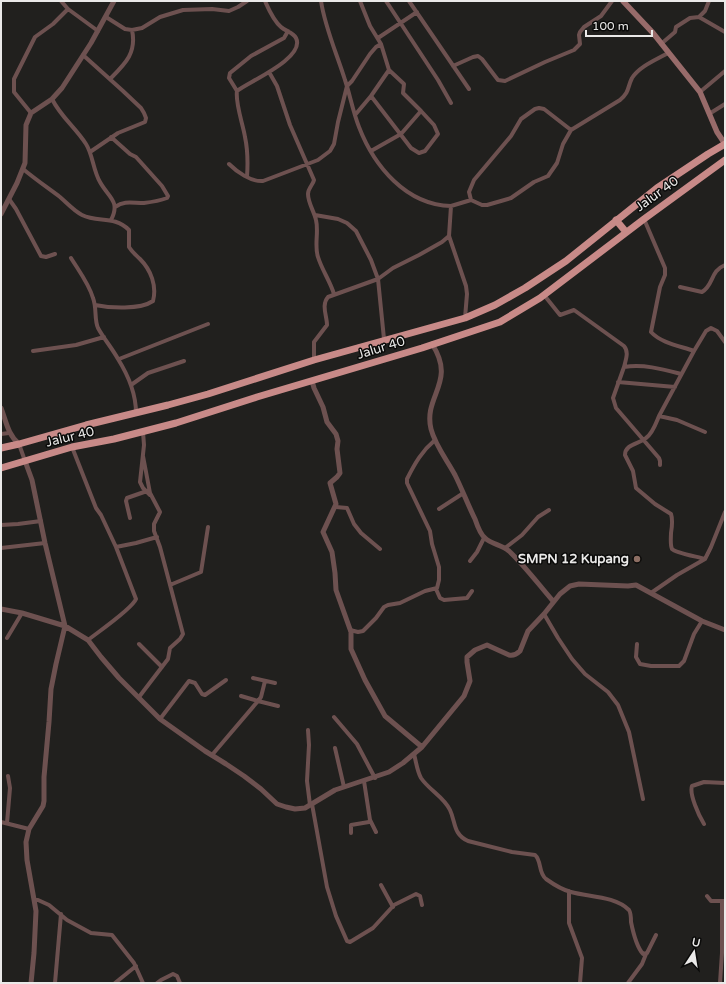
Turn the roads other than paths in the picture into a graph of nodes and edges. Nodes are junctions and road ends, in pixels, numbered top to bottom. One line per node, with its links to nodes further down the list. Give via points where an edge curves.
1 (61, 1): 12 (street)
2 (114, 1): 14 (street)
3 (247, 1): 18 (street, via 229,11 183,10)
4 (265, 1): 19 (street, via 274,21)
5 (320, 1): 31 (street)
6 (360, 1): 21 (street)
7 (386, 1): 16 (street)
8 (409, 1): 13 (street)
9 (612, 1): 26 (street, via 601,16 580,32 580,44 574,50 506,81 498,80 478,56)
10 (710, 1): 15 (street)
11 (626, 2): 23 (main road)
12 (68, 9): 17 (street); 40 (street, via 35,38 14,79 14,92)
13 (417, 12): 16 (street); 26 (street)
14 (106, 17): 17 (street); 18 (street, via 125,29)
15 (699, 17): 20 (street); 23 (street, via 690,18 676,27 675,32)
16 (401, 24): 21 (street); 37 (street)
17 (98, 30): 25 (street)
18 (132, 30): 30 (street, via 134,40 131,54)
19 (288, 32): 29 (street, via 296,38 296,48 290,57); 33 (street, via 284,38 251,56 230,73 229,78)
20 (725, 32)
21 (378, 38): 22 (street)
22 (382, 44): 27 (street); 31 (street, via 370,54)
23 (661, 44): 24 (main road)
24 (668, 53): 34 (main road); 43 (street, via 642,67 632,79 627,94 620,100)
25 (83, 55): 30 (street); 36 (street, via 62,88)
26 (453, 66): 32 (street)
27 (388, 70): 35 (street); 39 (street, via 404,84 403,93)
28 (725, 71): 34 (street)
29 (269, 72): 33 (street); 51 (street, via 277,86)
30 (110, 80): 45 (street, via 140,108 146,118 141,125)
31 (347, 86): 42 (street); 51 (street, via 334,144 325,155)
32 (469, 89)
33 (237, 91): 53 (street, via 249,157)
34 (700, 92): 41 (main road)
35 (371, 96): 42 (street); 44 (street)
36 (52, 98): 40 (street); 48 (street)
37 (451, 103)
38 (725, 104): 41 (street)
39 (421, 111): 44 (street); 44 (street, via 434,125 438,134 425,151 415,152)
40 (31, 113): 52 (street, via 26,125 26,155)
41 (709, 114): 46 (main road)
42 (355, 115): 47 (street)
43 (571, 130): 55 (street, via 562,144 557,163 548,176 511,198 487,205); 55 (street, via 544,109 535,109 521,120 474,180 469,192)
44 (401, 134): 47 (street)
45 (111, 137): 48 (street); 57 (street, via 136,157 168,196 158,201 120,203)
46 (725, 144): 62 (highway, Jalur 40, via 657,188)
47 (371, 150): 56 (street, via 398,185 409,194 434,204)
48 (90, 152): 57 (street, via 94,169 114,201)
49 (725, 160): 60 (highway, Jalur 40)
50 (229, 164): 53 (street)
51 (306, 164): 53 (street, via 263,181 258,182); 59 (street, via 314,180 308,192 309,203)
52 (23, 169): 54 (street); 61 (street, via 80,214)
53 (247, 177)
54 (9, 199): 58 (street); 65 (street, via 41,256)
55 (471, 200): 56 (street)
56 (451, 206): 64 (street)
57 (115, 207): 61 (street)
58 (1, 214)
59 (315, 215): 68 (street, via 338,219 356,230); 70 (street, via 318,258)
60 (644, 219): 63 (highway, Jalur 40); 80 (street, via 666,268 651,332 667,342)
61 (110, 220): 72 (street, via 129,230 129,247 150,271 154,299 145,305 130,307)
62 (616, 220): 63 (highway); 73 (highway, Jalur 40, via 566,261 537,280 495,305)
63 (626, 232): 71 (highway, Jalur 40)
64 (449, 236): 68 (street); 73 (street, via 466,286)
65 (55, 254)
66 (71, 258): 72 (street, via 89,288)
67 (725, 265): 69 (street, via 717,270 709,286 702,292)
68 (378, 279): 70 (street); 76 (street)
69 (680, 287)
70 (334, 294): 82 (street, via 324,303 328,324 314,342)
71 (544, 295): 78 (highway, Jalur 40, via 500,322); 84 (street, via 560,315 576,310 624,346 627,355)
72 (95, 305): 75 (street, via 97,325)
73 (465, 318): 76 (highway, Jalur 40)
74 (208, 324): 81 (street)
75 (104, 337): 79 (street, via 76,345); 81 (street)
76 (384, 340): 82 (highway, Jalur 40)
77 (725, 342): 80 (street, via 717,331 711,328 706,331)
78 (432, 344): 86 (highway, Jalur 40); 97 (street, via 441,363 442,375 430,416)
79 (33, 351)
80 (694, 351): 85 (street)
81 (119, 359): 88 (street)
82 (314, 360): 91 (highway, Jalur 40, via 208,394)
83 (184, 361): 88 (street, via 148,373)
84 (624, 367): 85 (street, via 646,366); 87 (street)
85 (681, 374): 89 (street)
86 (312, 381): 93 (highway, Jalur 40); 109 (street, via 327,422 338,441 340,473 330,483)
87 (618, 382): 89 (street); 98 (street, via 614,403 620,414)
88 (131, 385): 91 (street, via 136,398)
89 (675, 388): 92 (street)
90 (1, 408): 95 (street)
91 (136, 413): 99 (highway, Jalur 40)
92 (659, 416): 94 (street, via 677,420); 98 (street)
93 (143, 432): 100 (highway, Jalur 40); 102 (street)
94 (705, 432)
95 (9, 433): 96 (street); 99 (street)
96 (1, 434)
97 (435, 440): 107 (street, via 455,475); 127 (street, via 418,458 407,483 430,530 439,567)
98 (644, 440): 104 (street, via 659,458); 124 (street, via 625,452 633,471 636,488 670,514 672,548)
99 (19, 444): 101 (highway, Jalur 40); 103 (street)
100 (72, 447): 103 (highway, Jalur 40); 120 (street, via 96,508)
101 (1, 448)
102 (143, 456): 106 (street, via 140,482); 108 (street)
103 (25, 461): 105 (highway, Jalur 40); 114 (street)
104 (660, 465)
105 (1, 468)
106 (147, 491): 108 (street); 113 (street, via 127,498)
107 (462, 494): 110 (street); 118 (street)
108 (154, 501): 117 (street, via 160,512 154,527)
109 (336, 507): 123 (street, via 347,508 361,533); 136 (street, via 323,533 331,547 336,590)
110 (439, 509)
111 (548, 510): 122 (street)
112 (725, 512): 124 (street)
113 (130, 518)
114 (41, 521): 115 (street); 119 (street)
115 (1, 525)
116 (208, 528): 126 (street, via 201,572)
117 (157, 537): 120 (street); 126 (street)
118 (484, 538): 122 (street); 125 (street)
119 (44, 543): 121 (street); 135 (street)
120 (116, 547): 139 (street, via 135,601)
121 (1, 548)
122 (505, 548): 130 (street)
123 (380, 549)
124 (705, 559): 129 (street)
125 (470, 561)
126 (170, 585): 142 (street, via 183,634 169,650 169,658)
127 (436, 588): 128 (street, via 440,598 444,600 468,598); 136 (street, via 384,607 363,631)
128 (472, 591)
129 (651, 593): 130 (street, via 636,585 576,584 570,586); 134 (street)
130 (554, 601): 133 (street)
131 (1, 609): 132 (street)
132 (22, 613): 135 (street); 138 (street)
133 (544, 614): 154 (street, via 528,631 520,651 514,655 487,645 470,653 467,660 470,681 466,693); 163 (street, via 572,659 585,674 608,692 618,705 629,732)
134 (702, 621): 137 (street); 141 (street, via 684,661 679,666 640,664 636,657)
135 (65, 626): 139 (street); 169 (street, via 51,689 44,804)
136 (350, 630): 154 (street, via 355,658 385,716)
137 (725, 630)
138 (7, 638)
139 (88, 640): 148 (street)
140 (139, 644): 142 (street)
141 (637, 644)
142 (162, 667): 148 (street)
143 (253, 678): 145 (street)
144 (226, 680): 152 (street, via 205,695 195,683 189,681)
145 (265, 681): 146 (street); 149 (street)
146 (275, 683)
147 (242, 696): 149 (street)
148 (138, 697): 152 (street)
149 (258, 701): 150 (street); 157 (street)
150 (278, 706)
151 (334, 717): 159 (street, via 357,744)
152 (160, 719): 157 (street)
153 (308, 730): 164 (street, via 307,781)
154 (422, 747): 156 (street)
155 (335, 748): 162 (street)
156 (414, 754): 159 (street, via 396,768); 173 (street, via 421,778 450,809 460,837 512,852 535,854 543,876)
157 (212, 755): 164 (street, via 250,780 282,806 295,809 305,808)
158 (8, 776): 167 (street, via 10,788)
159 (375, 778): 160 (street)
160 (364, 781): 162 (street); 165 (street)
161 (725, 783): 168 (street, via 704,782 692,786 696,808)
162 (344, 787): 164 (street)
163 (643, 799)
164 (311, 804): 178 (street, via 327,887 336,916 348,941 373,928)
165 (370, 820): 170 (street); 171 (street, via 351,825)
166 (1, 822): 167 (street)
167 (7, 823): 169 (street)
168 (704, 824)
169 (29, 829): 175 (street, via 26,848)
170 (376, 832)
171 (351, 833)
172 (381, 885): 178 (street)
173 (569, 891): 181 (street, via 610,900 629,911 637,943 642,953); 189 (street, via 569,923 582,958)
174 (707, 896): 176 (street, via 711,901)
175 (34, 900): 179 (street, via 49,905); 183 (street, via 36,916)
176 (723, 901): 191 (street)
177 (422, 905): 178 (street, via 420,896 416,894)
178 (393, 907)
179 (61, 914): 182 (street, via 91,933 112,935); 184 (street)
180 (656, 935): 181 (street)
181 (646, 954): 190 (street)
182 (136, 966): 185 (street); 186 (street)
183 (30, 983)
184 (55, 983)
185 (115, 983)
186 (143, 983)
187 (157, 983): 188 (street, via 173,974)
188 (180, 983)
189 (580, 983)
190 (628, 983)
191 (720, 983)

